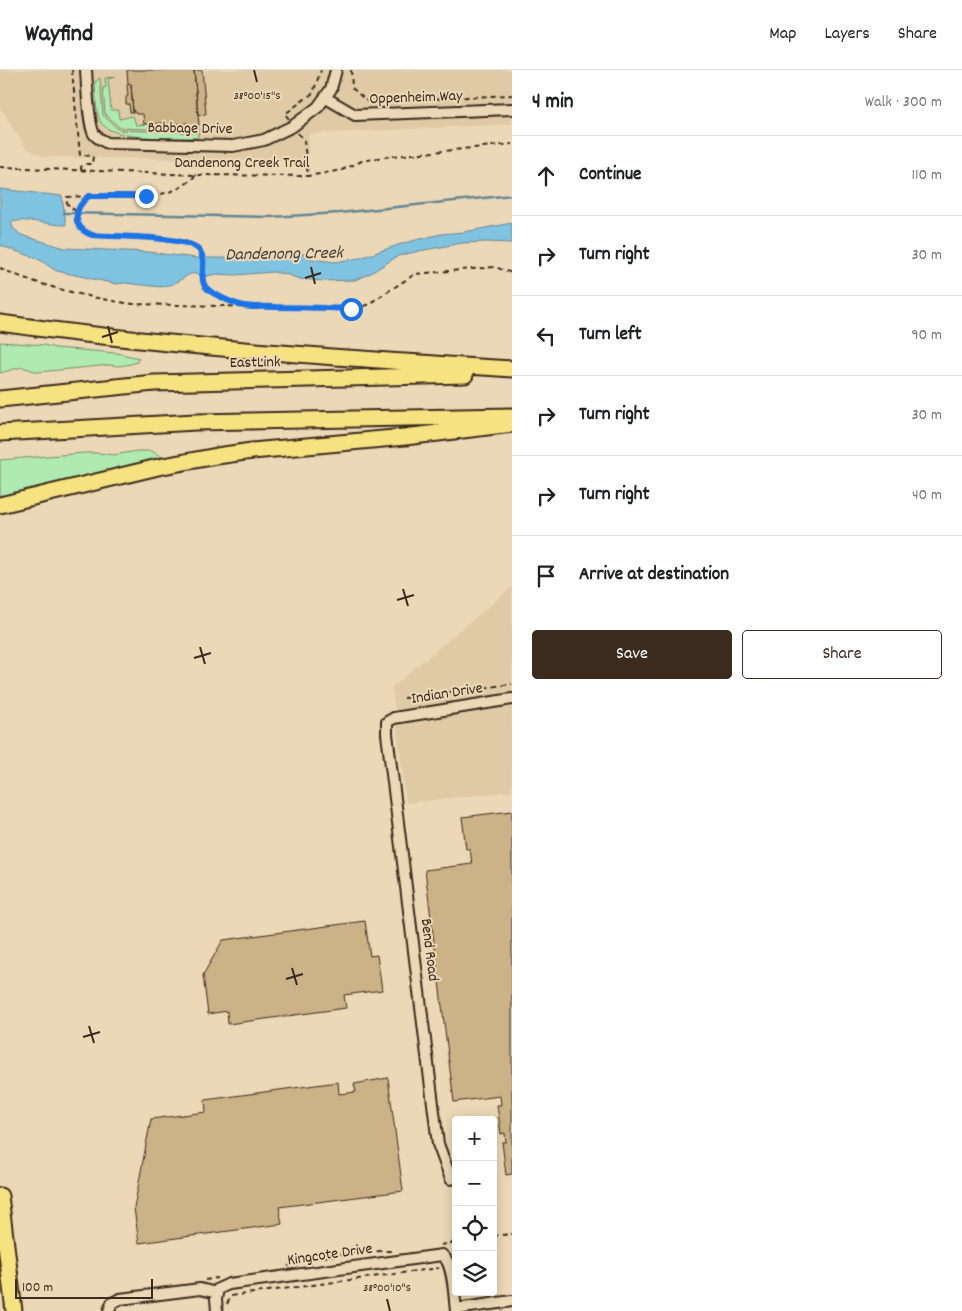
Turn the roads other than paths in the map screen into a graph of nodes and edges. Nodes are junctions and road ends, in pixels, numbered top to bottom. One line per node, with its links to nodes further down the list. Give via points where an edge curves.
1 (86, 70): 3 (street, Babbage Drive, via 91,124 94,133 107,143 233,146 264,140 293,126)
2 (336, 70): 3 (street, Babbage Drive)
3 (326, 98): 4 (street, Oppenheim Way, via 355,115)
4 (512, 109)
5 (0, 323): 6 (highway, via 273,353)
6 (512, 369)
7 (512, 374): 8 (highway, EastLink, via 154,383)
8 (0, 399)
9 (512, 416): 11 (highway, via 196,422)
10 (512, 424): 12 (highway, via 217,456)
11 (0, 433)
12 (0, 505)
13 (512, 699): 14 (street, Indian Drive, via 394,718)
14 (387, 722): 15 (street, Bend Road, via 438,1144)
15 (451, 1179)
16 (0, 1196): 20 (highway)
17 (218, 1291): 19 (street, Kingcote Drive, via 238,1282 442,1255 450,1266); 21 (street, via 205,1288 120,1299 112,1303); 22 (street)
18 (512, 1302): 19 (street)
19 (456, 1310)
20 (14, 1311)
21 (109, 1311)
22 (217, 1311)

